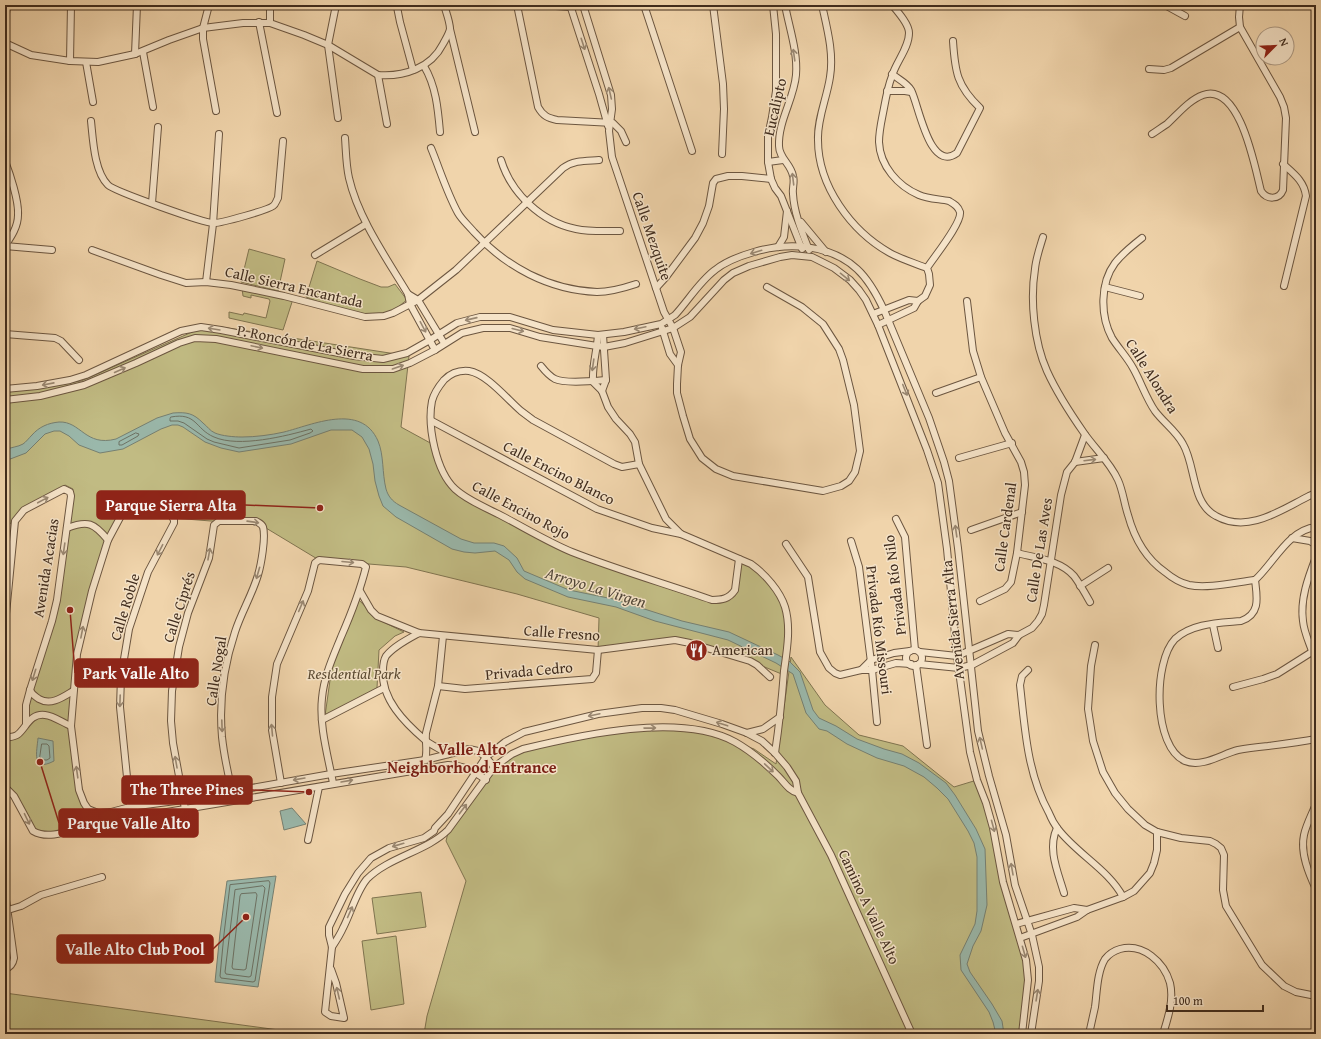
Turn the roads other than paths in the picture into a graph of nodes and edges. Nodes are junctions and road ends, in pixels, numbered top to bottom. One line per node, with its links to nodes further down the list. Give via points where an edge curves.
1 (7, 5): 24 (street)
2 (71, 5): 35 (street)
3 (137, 5): 34 (street)
4 (209, 5): 28 (street)
5 (336, 5): 32 (street)
6 (444, 5): 29 (street)
7 (517, 5): 50 (street, via 538,107 542,113 550,119 557,120)
8 (542, 5): 20 (street)
9 (583, 5): 20 (street); 50 (street, Calle Mezquite, one-way to 9, via 612,109 611,95)
10 (644, 5): 61 (street)
11 (714, 5): 62 (street, via 723,84)
12 (773, 5): 67 (street, Eucalipto, via 776,91 768,136)
13 (785, 5): 65 (street, Eucalipto, one-way to 13, via 779,146 780,133 796,74)
14 (822, 5): 92 (street, via 828,31 831,65 818,139 818,153 824,174 833,195 849,219 870,240 890,253)
15 (892, 5): 40 (street, via 906,24 909,33 907,44)
16 (1165, 5): 23 (street)
17 (1240, 5): 27 (street)
18 (1311, 5): 22 (street)
19 (270, 6): 26 (street)
20 (570, 6): 50 (street, one-way to 50)
21 (397, 7): 39 (street)
22 (1316, 9)
23 (1185, 16)
24 (5, 22)
25 (259, 22): 26 (street); 28 (street); 47 (street)
26 (270, 23): 32 (street)
27 (1240, 26): 38 (street, via 1171,68); 68 (street, via 1284,107 1286,118)
28 (203, 28): 33 (street); 46 (street, via 206,62)
29 (450, 29): 37 (street, via 440,50); 54 (street)
30 (953, 41): 43 (street, via 959,81 965,92 980,108 957,153 948,157 943,156 932,146)
31 (5, 43): 35 (street, via 31,54)
32 (328, 45): 41 (street); 48 (street)
33 (143, 52): 34 (street); 45 (street)
34 (135, 54): 36 (street)
35 (70, 61): 36 (street)
36 (86, 62): 44 (street)
37 (424, 66): 39 (street); 53 (street, via 434,89)
38 (1150, 69)
39 (413, 70): 41 (street, via 396,75)
40 (892, 74): 42 (street); 43 (street)
41 (378, 75): 51 (street)
42 (887, 91): 43 (street); 92 (street, via 879,143 886,168 907,189 920,196 949,201 960,212 956,225)
43 (911, 92)
44 (92, 102)
45 (153, 107)
46 (216, 112)
47 (277, 113)
48 (338, 118)
49 (91, 121): 73 (street, via 95,153 107,184)
50 (609, 122): 59 (street, via 618,126); 98 (street, Calle Mezquite, via 610,147)
51 (387, 124)
52 (158, 127): 73 (street)
53 (440, 132)
54 (475, 132)
55 (219, 134): 76 (street)
56 (1152, 134): 68 (street, via 1196,99 1214,94 1227,102 1236,113 1264,195 1277,197 1281,194)
57 (345, 138): 77 (street, via 347,167)
58 (283, 141): 76 (street, via 278,198 275,205)
59 (626, 142)
60 (432, 148): 81 (street, via 459,214)
61 (692, 151)
62 (722, 154)
63 (501, 160): 72 (street, via 509,181)
64 (599, 160): 72 (street, Calle Sierra Encantada, via 578,161 568,165)
65 (784, 160): 67 (street); 70 (street, Eucalipto, one-way to 65, via 793,175)
66 (5, 161): 82 (street, via 18,206 18,216 12,235)
67 (768, 162): 69 (street, Eucalipto)
68 (1283, 164): 95 (street, via 1298,176 1306,196)
69 (771, 179): 71 (street, Eucalipto); 98 (street, via 742,176 716,179 713,182 703,224)
70 (792, 193): 71 (street); 75 (street, Eucalipto)
71 (781, 196): 74 (street, Eucalipto)
72 (527, 202): 78 (street, via 563,225 576,229); 81 (street, Calle Sierra Encantada)
73 (152, 203): 76 (street)
74 (787, 209): 83 (street, Eucalipto); 84 (street, via 784,236)
75 (798, 219): 85 (street, Eucalipto); 88 (street)
76 (214, 224): 93 (street)
77 (366, 224): 89 (street); 99 (street)
78 (620, 231)
79 (1043, 237): 134 (street, via 1033,290 1033,315 1038,341 1046,369)
80 (1142, 238): 97 (street, Calle Alondra, via 1116,262 1110,270)
81 (485, 244): 94 (street, via 509,263 542,281 574,290 599,292 618,290); 101 (street, Calle Sierra Encantada)
82 (5, 246): 86 (street)
83 (801, 246): 84 (street, P. Roncón de La Sierra); 85 (street, P. Roncón de La Sierra); 90 (street, Eucalipto)
84 (778, 247): 108 (street, P. Roncón de La Sierra, one-way to 108, via 744,255 715,270)
85 (808, 248): 88 (street, Avenida Sierra Alta); 91 (street, Eucalipto)
86 (52, 250)
87 (92, 250): 93 (street, Calle Sierra Encantada, via 175,280 186,283)
88 (826, 252): 105 (street, Avenida Sierra Alta, via 858,270 878,296)
89 (315, 256)
90 (804, 256): 91 (street, P. Roncón de La Sierra); 112 (street, P. Roncón de La Sierra, via 780,257 733,273 690,317)
91 (812, 257): 107 (street, Avenida Sierra Alta, one-way to 107, via 850,280)
92 (927, 268): 102 (street, via 930,286 925,296)
93 (206, 282): 104 (street, Calle Sierra Encantada, via 258,290 364,317 388,315)
94 (636, 284)
95 (1284, 286)
96 (767, 287): 124 (street, Calle Mezquite, via 802,307 823,324 844,360 854,405 860,451 856,472 849,481 834,489 807,489 733,476 716,469 696,450 690,439 677,393)
97 (1105, 287): 100 (street); 142 (street, Calle Alondra, via 1104,311 1112,338 1134,368 1155,411 1184,445 1199,499 1208,512 1226,520 1250,522 1268,518)
98 (656, 288): 106 (street, Calle Mezquite)
99 (408, 294): 101 (street); 104 (street)
100 (1140, 296)
101 (418, 300): 104 (street, Calle Sierra Encantada); 115 (street)
102 (918, 301): 105 (street, via 909,300); 109 (street, via 914,308)
103 (967, 301): 126 (street, Calle Cardenal, via 973,351)
104 (410, 304): 117 (street, one-way to 117)
105 (884, 310): 107 (street); 109 (street, Avenida Sierra Alta)
106 (664, 312): 108 (street, Calle Mezquite); 110 (street)
107 (873, 314): 111 (street, Avenida Sierra Alta)
108 (669, 320): 110 (street, P. Roncón de La Sierra); 112 (street, Calle Mezquite)
109 (888, 320): 111 (street); 140 (street, Avenida Sierra Alta, via 929,418)
110 (661, 324): 113 (street); 116 (street, P. Roncón de La Sierra, one-way to 116)
111 (878, 325): 141 (street, Avenida Sierra Alta, one-way to 141, via 928,450)
112 (673, 328): 113 (street, P. Roncón de La Sierra); 124 (street, Calle Mezquite, via 681,352)
113 (663, 331): 120 (street, P. Roncón de La Sierra, via 625,343); 124 (street, via 670,354)
114 (5, 334): 123 (street, via 55,338)
115 (438, 334): 116 (street, P. Roncón de La Sierra, one-way to 115, via 554,330 510,317 492,316 468,319); 117 (street, P. Roncón de La Sierra); 118 (street)
116 (601, 335): 120 (street)
117 (430, 340): 119 (street, P. Roncón de La Sierra, one-way to 119, via 407,353 374,359 201,328 181,331); 121 (street)
118 (444, 343): 120 (street, P. Roncón de La Sierra, one-way to 120, via 462,333 483,328 510,328 540,337); 121 (street, P. Roncón de La Sierra)
119 (145, 346): 122 (street); 129 (street, P. Roncón de La Sierra, one-way to 129, via 70,380)
120 (601, 346): 127 (street); 128 (street, one-way to 128, via 593,363)
121 (435, 350): 122 (street, P. Roncón de La Sierra, one-way to 121, via 179,343 203,338 363,369 380,370 392,369)
122 (150, 356): 132 (street, P. Roncón de La Sierra, one-way to 122, via 40,396 84,385)
123 (79, 360)
124 (678, 365)
125 (541, 366): 128 (street, via 549,375 561,381)
126 (981, 377): 131 (street); 135 (street, Calle Cardenal)
127 (606, 380): 128 (street); 130 (street)
128 (593, 382): 130 (street)
129 (5, 389)
130 (602, 391): 139 (street, via 608,407 635,442)
131 (936, 393)
132 (5, 400)
133 (432, 421): 139 (street, Calle Encino Rojo, via 432,401 438,387 453,373 469,371 479,374 533,420 622,467); 148 (street, Calle Encino Blanco, via 586,504); 159 (street, Calle Encino Rojo, via 437,456 445,476 454,488 464,496 572,551 712,600 723,600 733,594)
134 (1085, 435): 137 (street); 138 (street, Calle De Las Aves)
135 (1012, 443): 136 (street); 143 (street, Calle Cardenal, via 1024,472)
136 (959, 458)
137 (1104, 458): 138 (street, one-way to 137); 162 (street, via 1123,491 1130,521 1139,543 1148,557 1165,573 1188,584 1202,586)
138 (1075, 462): 160 (street, Calle De Las Aves, via 1067,472 1061,494)
139 (639, 464): 144 (street)
140 (949, 481): 141 (street); 179 (street, Avenida Sierra Alta, one-way to 140)
141 (938, 483): 180 (street, Avenida Sierra Alta)
142 (1316, 493)
143 (1022, 512): 149 (street); 157 (street, Calle Cardenal)
144 (666, 519): 148 (street, via 661,526); 150 (street)
145 (896, 519): 178 (street, Privada Río Nilo, via 905,537)
146 (1316, 527): 152 (street, via 1302,531)
147 (67, 528): 153 (street, via 86,523 94,526); 167 (street, Avenida Acacias, one-way to 147, via 15,520 24,510 64,489 70,492 71,496); 192 (street, Avenida Acacias, one-way to 192, via 57,600)
148 (652, 528): 150 (street, Calle Encino Blanco)
149 (971, 530)
150 (681, 534): 159 (street)
151 (264, 535): 216 (street, Calle Nogal, one-way to 216, via 258,576 235,632 226,669 222,738); 218 (street, Calle Ciprés, one-way to 151, via 173,743 172,692 178,647 209,558 214,524 259,522)
152 (1292, 538): 156 (street, via 1310,541); 162 (street)
153 (108, 540): 193 (street, one-way to 153, via 84,621); 222 (street, Calle Roble, one-way to 222, via 131,498 137,498 171,515 174,520 148,572 129,629 121,677 120,707)
154 (851, 541): 181 (street, Privada Río Missouri, via 859,567)
155 (786, 544): 185 (street, Calle De Las Aves, via 808,577 818,642 824,661 840,675)
156 (1316, 545)
157 (1017, 553): 160 (street); 165 (street, Calle Cardenal, via 1011,582 1005,589)
158 (1316, 557): 177 (street, via 1307,581 1303,609 1304,629)
159 (739, 559): 194 (street, via 759,570 785,606 788,632)
160 (1052, 562): 163 (street, via 1073,575); 170 (street, Calle De Las Aves, via 1042,614 1032,628)
161 (1108, 568): 163 (street)
162 (1255, 580): 168 (street, via 1257,602 1252,614 1241,620)
163 (1080, 586): 166 (street)
164 (360, 591): 169 (street, Calle Fresno, via 377,616); 195 (street, via 328,669 322,698); 212 (street, one-way to 164, via 272,730 272,697 277,664 308,591 316,562 319,560 362,564 366,567)
165 (980, 601)
166 (1090, 602)
167 (5, 624)
168 (1213, 625): 174 (street); 201 (street, via 1198,627 1181,634 1174,640 1166,657 1159,703 1164,734 1178,757 1186,762 1197,763 1248,748)
169 (419, 634): 171 (street, Calle Fresno); 191 (street, via 404,641 387,655 384,662)
170 (1019, 635): 172 (street, Calle De Las Aves, via 1008,634); 176 (street, Calle De Las Aves, via 1013,643)
171 (443, 636): 175 (street, Calle Fresno); 189 (street)
172 (994, 640): 176 (street); 179 (street, Calle De Las Aves)
173 (1095, 645): 227 (street, via 1088,709 1093,741 1103,772 1128,809)
174 (1218, 648)
175 (598, 650): 188 (street, Calle Fresno, via 683,641 750,662); 189 (street, Privada Cedro, via 596,673 592,679 465,689)
176 (999, 650): 183 (street, Calle De Las Aves)
177 (1314, 650): 190 (street, via 1277,674)
178 (915, 651): 180 (street); 181 (street, via 894,653); 182 (street, via 922,660); 182 (street, via 907,658)
179 (970, 652): 180 (street, Calle De Las Aves); 183 (street, Avenida Sierra Alta)
180 (957, 656): 184 (street, Avenida Sierra Alta)
181 (871, 660): 185 (street); 186 (street, Privada Río Missouri)
182 (915, 664): 184 (street, Calle De Las Aves); 186 (street, Calle De Las Aves, via 896,664); 203 (street)
183 (972, 665): 184 (street, Calle De Las Aves); 219 (street, Avenida Sierra Alta, one-way to 183, via 978,731)
184 (959, 668): 220 (street, Avenida Sierra Alta, via 970,752 976,780)
185 (862, 670): 186 (street, Calle De Las Aves)
186 (872, 670): 196 (street, Privada Río Missouri)
187 (1028, 670): 226 (street, via 1022,676 1020,685 1028,758 1039,794)
188 (770, 676)
189 (438, 686): 202 (street)
190 (1233, 687)
191 (384, 688): 195 (street); 202 (street, via 396,710)
192 (30, 690): 193 (street, via 32,695 52,702); 197 (street, Avenida Acacias, via 26,704)
193 (73, 691): 198 (street)
194 (780, 717): 199 (street, via 763,729); 204 (street)
195 (322, 720): 210 (street)
196 (877, 722)
197 (26, 724): 198 (street, via 36,716 45,715); 200 (street, via 17,735)
198 (71, 726): 223 (street, one-way to 198, via 79,790)
199 (747, 733): 204 (street, Camino A Valle Alto, via 762,741); 206 (street, Camino A Valle Alto, one-way to 206, via 675,710 642,708 598,714 524,732 505,742)
200 (5, 738)
201 (1316, 739)
202 (425, 740): 205 (street); 207 (street)
203 (927, 745)
204 (775, 753): 217 (street, Camino A Valle Alto, via 796,781)
205 (448, 754): 206 (street, via 472,749); 207 (street)
206 (486, 757): 208 (street); 209 (street, Camino A Valle Alto)
207 (425, 760): 210 (street)
208 (494, 767): 211 (street); 217 (street, one-way to 217, via 523,749 597,733 637,728 693,729 718,735 749,750 791,791)
209 (476, 773): 211 (street); 213 (street, one-way to 209, via 448,765 456,765); 242 (street, Camino A Valle Alto, one-way to 242, via 434,831 424,838 389,848 371,858 358,873 330,923)
210 (331, 774): 212 (street, one-way to 212); 213 (street)
211 (486, 780): 242 (street, one-way to 211, via 366,881 378,870 440,838)
212 (281, 783): 216 (street)
213 (334, 783): 215 (street)
214 (5, 787): 225 (street, one-way to 225, via 14,796 33,831 39,834 56,834)
215 (319, 787): 224 (street); 228 (street)
216 (232, 792): 218 (street)
217 (798, 793): 246 (street, Camino A Valle Alto, via 831,855)
218 (183, 800): 222 (street); 224 (street, Calle Ciprés)
219 (996, 800): 220 (street); 237 (street, Avenida Sierra Alta, one-way to 219, via 1015,885 1006,835)
220 (986, 803): 239 (street, Avenida Sierra Alta, one-way to 239, via 997,844 1003,882)
221 (1316, 804): 230 (street, via 1304,836 1304,843 1306,863)
222 (130, 807): 223 (street, via 98,813)
223 (88, 809): 225 (street)
224 (185, 809): 225 (street)
225 (89, 825)
226 (1057, 828): 232 (street, via 1053,836 1052,852); 233 (street, via 1111,880)
227 (1157, 832): 233 (street, via 1157,850 1150,873 1134,891); 245 (street, via 1210,841 1221,848 1224,855 1223,890 1226,906 1262,966 1284,986 1296,992)
228 (308, 840)
229 (102, 877): 234 (street, via 41,895)
230 (1316, 889)
231 (5, 893): 234 (street)
232 (1064, 893)
233 (1123, 897): 235 (street)
234 (8, 910): 243 (street, via 14,958 10,967)
235 (1087, 910): 236 (street, via 1074,908); 238 (street, via 1077,917)
236 (1058, 913): 237 (street); 238 (street)
237 (1027, 921): 239 (street); 240 (street, Avenida Sierra Alta)
238 (1061, 922): 240 (street)
239 (1016, 924): 241 (street, Avenida Sierra Alta)
240 (1032, 935): 241 (street); 248 (street, Avenida Sierra Alta, one-way to 240, via 1039,981 1039,967)
241 (1020, 938): 247 (street, Avenida Sierra Alta, one-way to 247, via 1028,980)
242 (332, 947): 244 (street)
243 (5, 969)
244 (331, 969): 244 (street, one-way to 244, via 326,1012 331,1016 344,1018)
245 (1316, 996)
246 (912, 1034)
247 (1022, 1034)
248 (1031, 1034)
249 (1089, 1034): 250 (street, via 1104,960 1115,950 1132,948 1141,950 1160,963 1170,984 1168,1019)
250 (1163, 1034)

